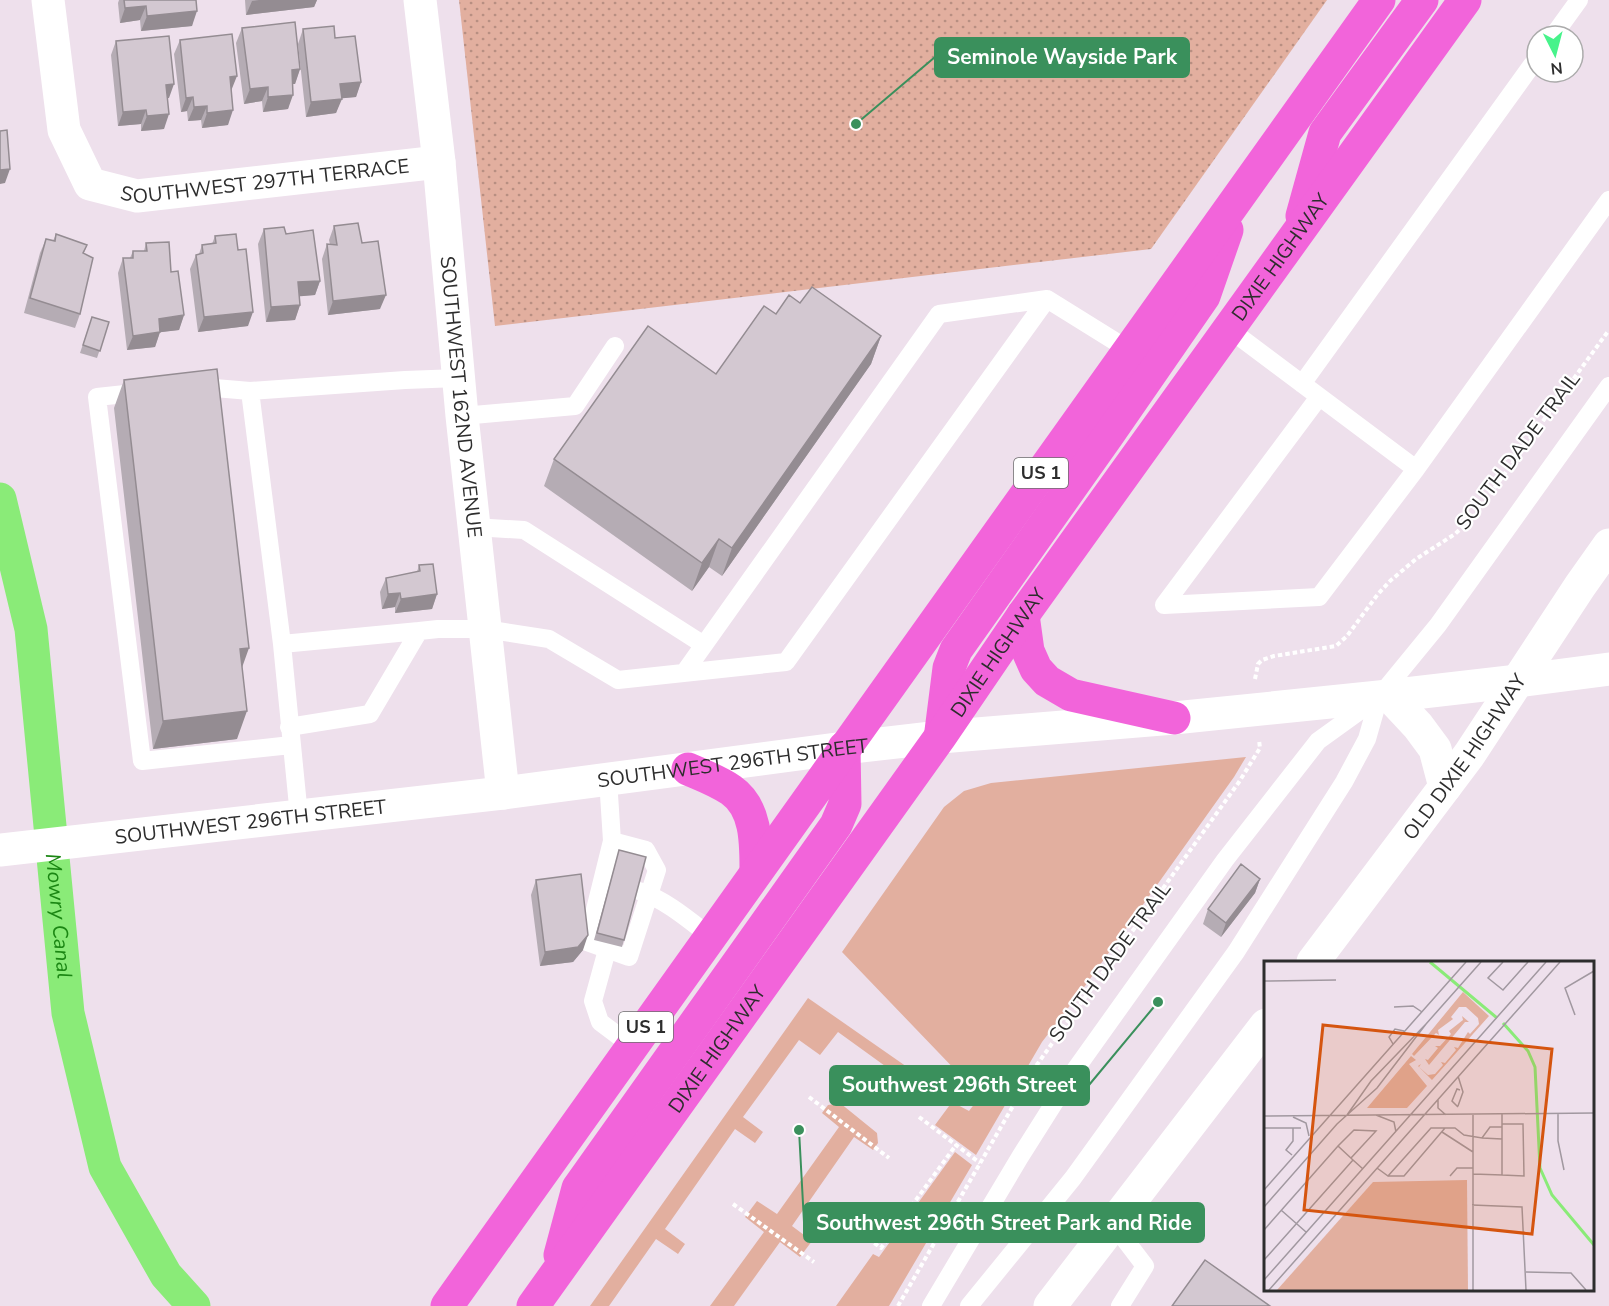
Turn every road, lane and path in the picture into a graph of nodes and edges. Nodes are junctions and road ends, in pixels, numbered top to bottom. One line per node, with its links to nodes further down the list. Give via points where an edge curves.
1 (48, 0): 9 (street, SOUTHWEST 297TH TERRACE, via 64,130 90,184 137,196)
2 (420, 0): 9 (street, SOUTHWEST 162ND AVENUE)
3 (1379, 0): 10 (highway, US 1)
4 (1422, 0): 12 (highway, via 1325,133)
5 (1465, 0): 12 (highway, DIXIE HIGHWAY)
6 (1579, 0): 7 (lane)
7 (1562, 24)
8 (1525, 75): 19 (lane)
9 (439, 162): 18 (street, SOUTHWEST 162ND AVENUE)
10 (1238, 197): 17 (highway, US 1); 41 (highway, via 1204,296 956,650)
11 (1609, 200): 26 (lane)
12 (1296, 237): 14 (highway, DIXIE HIGHWAY)
13 (1047, 298): 17 (lane); 33 (lane, via 939,314); 35 (lane, via 786,662)
14 (1229, 329): 19 (lane); 29 (highway, DIXIE HIGHWAY)
15 (1609, 330): 36 (path, SOUTH DADE TRAIL, via 1474,516 1390,581 1336,646 1267,658 1258,664)
16 (615, 346): 25 (lane, via 574,406)
17 (1129, 350): 42 (highway, US 1)
18 (458, 378): 23 (lane); 25 (street, SOUTHWEST 162ND AVENUE)
19 (1302, 384): 24 (lane)
20 (1609, 386): 38 (lane)
21 (179, 389): 23 (lane)
22 (156, 391): 40 (lane, via 97,397 142,761)
23 (250, 391): 32 (lane)
24 (1319, 397): 26 (lane); 26 (lane, via 1164,605 1319,597)
25 (462, 416): 27 (street, SOUTHWEST 162ND AVENUE)
26 (1416, 470)
27 (474, 527): 30 (street, SOUTHWEST 162ND AVENUE); 33 (lane, via 524,530)
28 (1609, 545): 37 (street, OLD DIXIE HIGHWAY)
29 (1023, 615): 39 (highway, via 1028,651 1047,681 1071,695); 41 (highway, DIXIE HIGHWAY)
30 (485, 629): 31 (lane); 35 (lane, via 549,639 618,680); 47 (street, SOUTHWEST 162ND AVENUE)
31 (419, 631): 32 (lane); 40 (lane, via 370,714)
32 (282, 644): 40 (lane)
33 (704, 645): 35 (lane)
34 (1609, 669): 37 (street, SOUTHWEST 296TH STREET)
35 (684, 673)
36 (1255, 679)
37 (1518, 681): 38 (street, SOUTHWEST 296TH STREET); 46 (street, OLD DIXIE HIGHWAY)
38 (1385, 697): 39 (street, SOUTHWEST 296TH STREET); 46 (street, via 1422,731 1435,749); 71 (lane, via 1318,741 1225,860 1075,1070); 72 (lane, via 1348,774 1236,952 1073,1178)
39 (1174, 718): 41 (street, SOUTHWEST 296TH STREET)
40 (290, 736): 48 (lane)
41 (940, 737): 42 (street, SOUTHWEST 296TH STREET); 67 (highway, DIXIE HIGHWAY)
42 (844, 748): 44 (street, SOUTHWEST 296TH STREET); 51 (highway, US 1); 67 (highway, via 844,804 836,825 578,1188)
43 (1260, 748): 62 (path, SOUTH DADE TRAIL, via 1036,1066)
44 (688, 769): 45 (street, SOUTHWEST 296TH STREET); 51 (highway, via 730,789 748,810 756,844)
45 (608, 780): 47 (street, SOUTHWEST 296TH STREET); 49 (lane)
46 (1445, 787): 55 (street, OLD DIXIE HIGHWAY)
47 (503, 793): 48 (street, SOUTHWEST 296TH STREET)
48 (299, 816): 50 (street, SOUTHWEST 296TH STREET)
49 (612, 841): 52 (lane, via 646,850 657,870); 54 (lane, via 607,880 587,942)
50 (4, 850)
51 (756, 872): 53 (highway, US 1)
52 (643, 892): 53 (lane); 54 (lane, via 629,957)
53 (711, 937): 57 (highway, US 1)
54 (607, 950): 57 (lane, via 593,1000 600,1022)
55 (1314, 961)
56 (1264, 1028): 65 (street)
57 (632, 1046): 68 (highway, US 1)
58 (809, 1097): 61 (path)
59 (919, 1117): 60 (path)
60 (956, 1145): 62 (path); 64 (path, via 881,1248)
61 (889, 1158)
62 (980, 1163): 70 (path, SOUTH DADE TRAIL)
63 (733, 1204): 66 (path)
64 (844, 1221)
65 (1113, 1224): 73 (street); 74 (lane, via 1145,1266)
66 (814, 1262)
67 (555, 1274): 69 (highway, DIXIE HIGHWAY)
68 (447, 1306)
69 (533, 1306)
70 (898, 1306)
71 (931, 1306)
72 (969, 1306)
73 (1050, 1306)
74 (1120, 1306)

